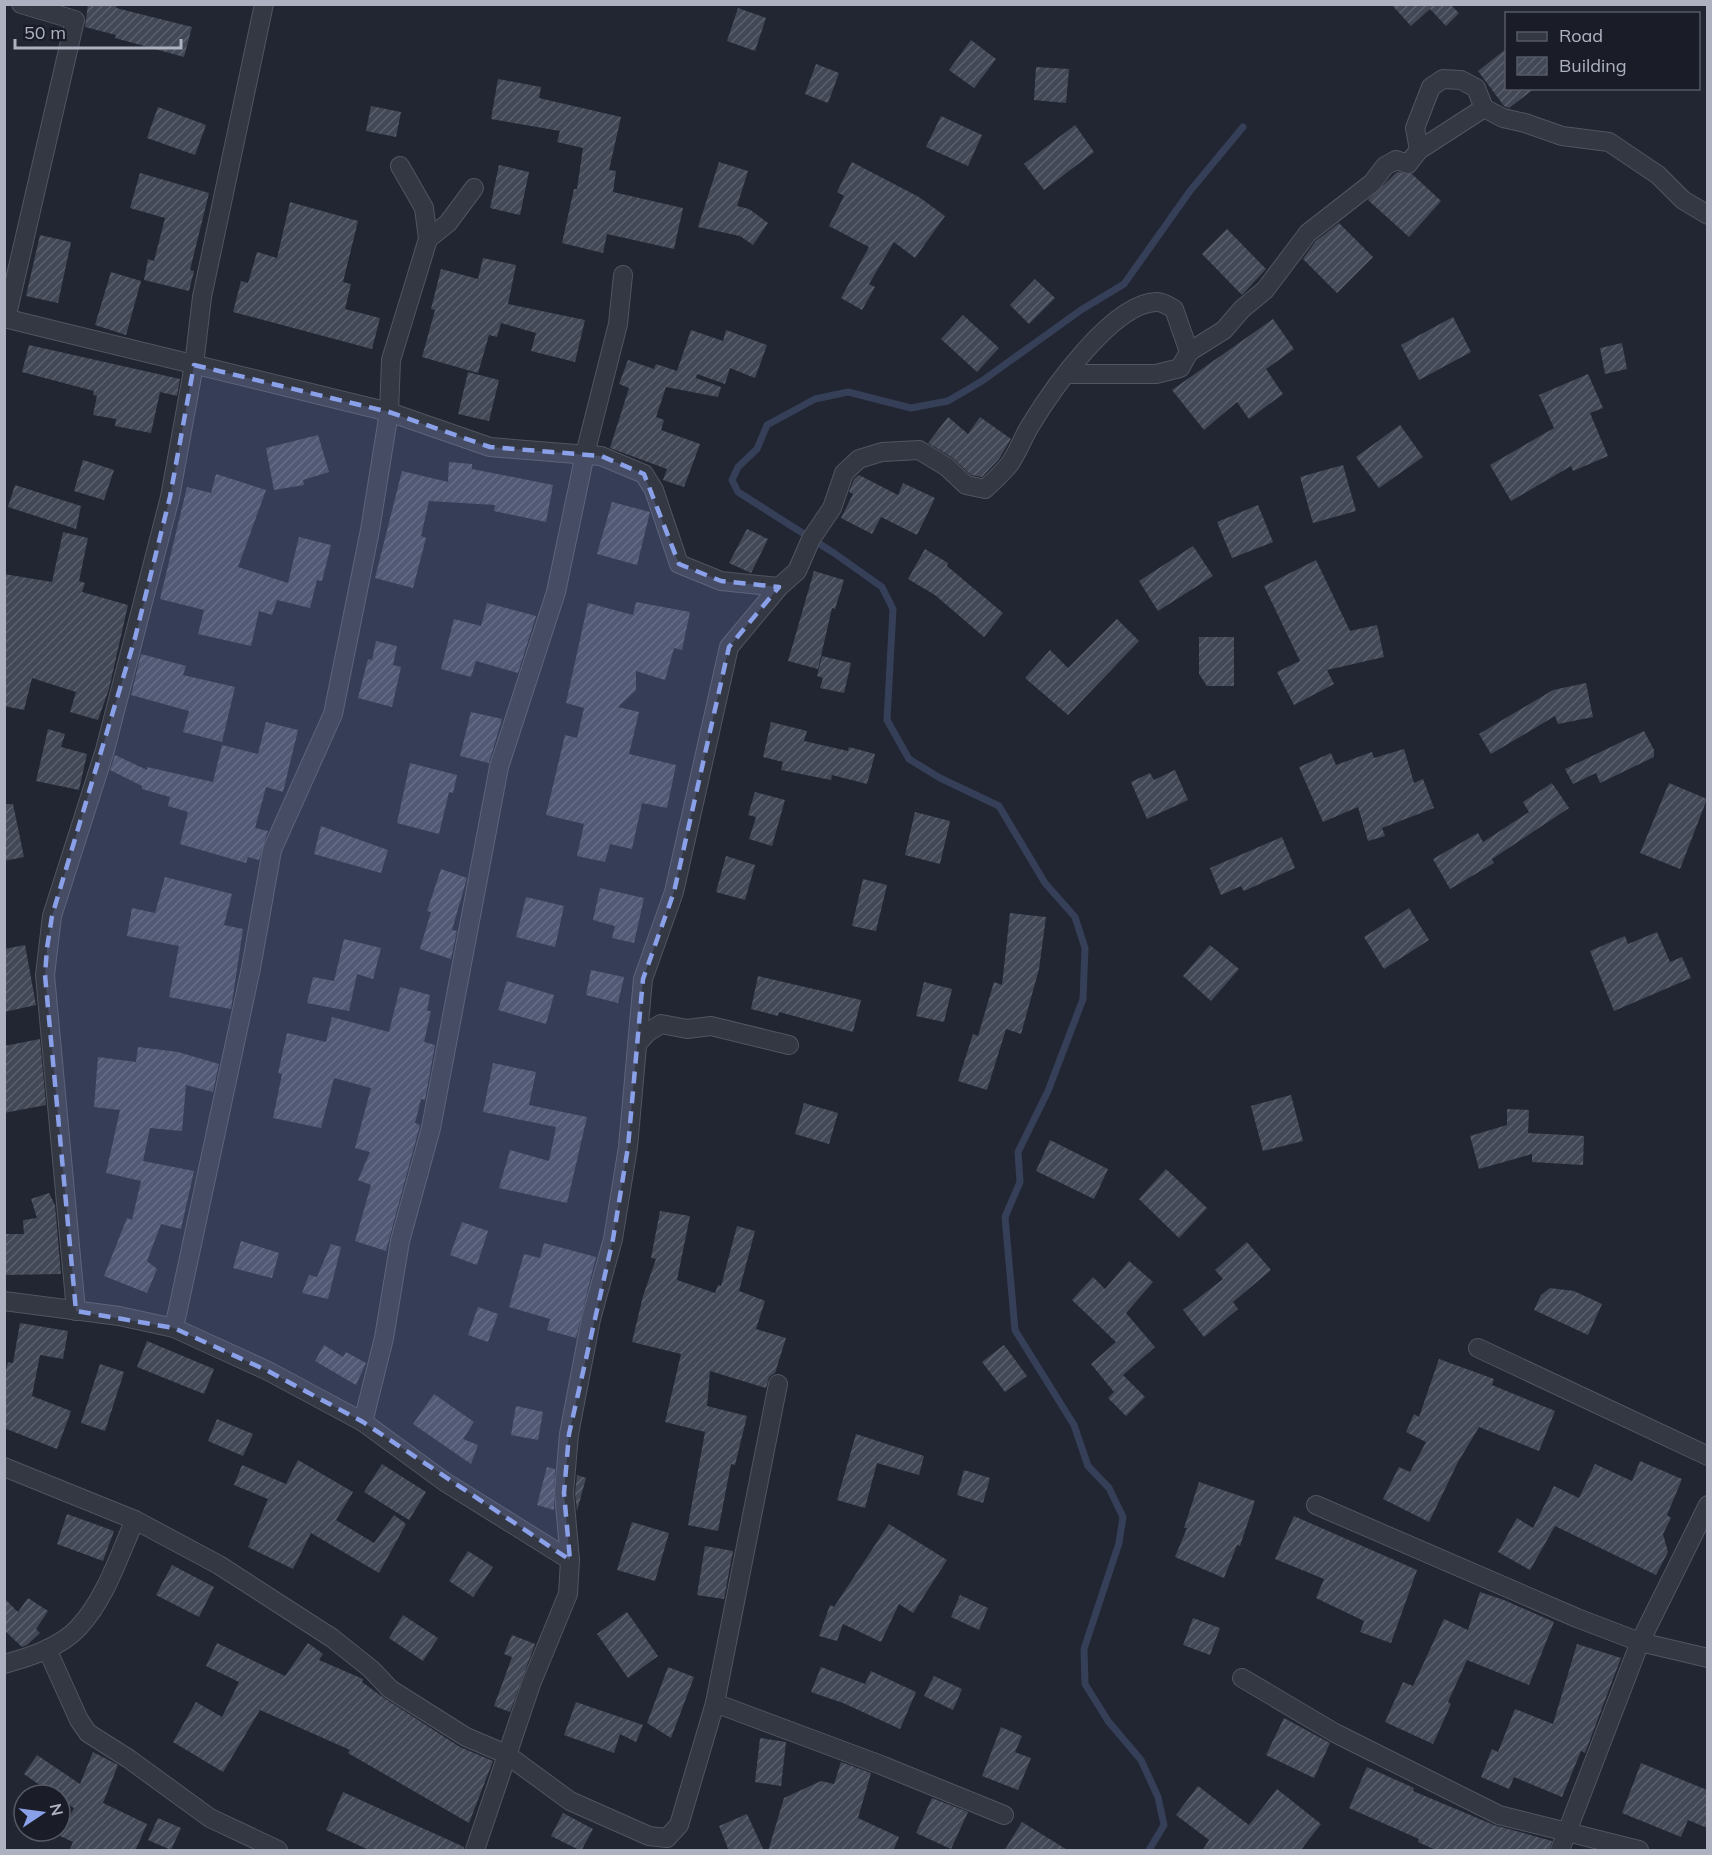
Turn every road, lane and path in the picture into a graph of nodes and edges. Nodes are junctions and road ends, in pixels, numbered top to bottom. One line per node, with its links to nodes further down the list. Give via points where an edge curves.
1 (21, 4): 3 (street)
2 (264, 4): 13 (street, via 202,297)
3 (77, 12): 11 (street)
4 (1484, 108): 5 (street); 5 (street, via 1476,88 1461,80 1443,79 1431,87 1419,113 1415,128); 8 (street, via 1562,136 1609,142)
5 (1419, 150): 12 (street, via 1408,164 1396,160 1385,166 1372,183 1308,233 1265,290 1224,330)
6 (400, 166): 9 (street, via 424,208)
7 (474, 188): 9 (street, via 448,223)
8 (1707, 215)
9 (428, 239): 15 (street, via 391,360)
10 (623, 275): 16 (street, via 618,324)
11 (5, 319): 13 (street)
12 (1190, 352): 14 (street, via 1180,368 1156,374); 14 (street, via 1174,309 1160,302 1145,304 1092,340)
13 (194, 365): 15 (street); 21 (street, via 170,497 135,638 105,750 52,916 47,948 45,975)
14 (1067, 374): 17 (street, via 1031,424 1008,466 985,489 966,485 947,467 919,450 882,452 859,459 844,473 832,508 797,571)
15 (389, 412): 16 (street, via 490,447); 22 (street, via 333,714 272,850 251,968)
16 (585, 454): 17 (street, via 644,474 654,490 679,564 721,581); 25 (street, via 556,592 500,767 431,1128 400,1241 384,1338)
17 (779, 587): 18 (street, via 729,647 674,892 643,980)
18 (637, 1044): 19 (street, via 661,1024 687,1029 711,1026); 31 (street, via 628,1147 613,1239 591,1319 568,1434 564,1493)
19 (789, 1045)
20 (4, 1301): 21 (street)
21 (76, 1311): 22 (street)
22 (174, 1328): 25 (street, via 268,1371)
23 (1478, 1348): 26 (street)
24 (778, 1384): 37 (street)
25 (363, 1422): 31 (street, via 445,1482)
26 (1707, 1456)
27 (4, 1467): 30 (street)
28 (1316, 1505): 32 (street, via 1509,1591)
29 (1707, 1505): 32 (street)
30 (135, 1520): 33 (street, via 105,1588 79,1628); 38 (street, via 277,1601 332,1638 390,1689 466,1737)
31 (570, 1560): 38 (street, via 568,1594)
32 (1640, 1642): 34 (street); 40 (street)
33 (47, 1650): 35 (street); 42 (street, via 88,1733 210,1818)
34 (1707, 1658)
35 (4, 1664)
36 (1242, 1678): 40 (street, via 1335,1733 1438,1786 1499,1815)
37 (716, 1703): 39 (street); 41 (street)
38 (506, 1754): 41 (street, via 570,1801); 43 (street)
39 (1004, 1815)
40 (1568, 1833): 44 (street); 45 (street)
41 (670, 1844)
42 (278, 1851)
43 (476, 1851)
44 (1560, 1851)
45 (1639, 1851)

